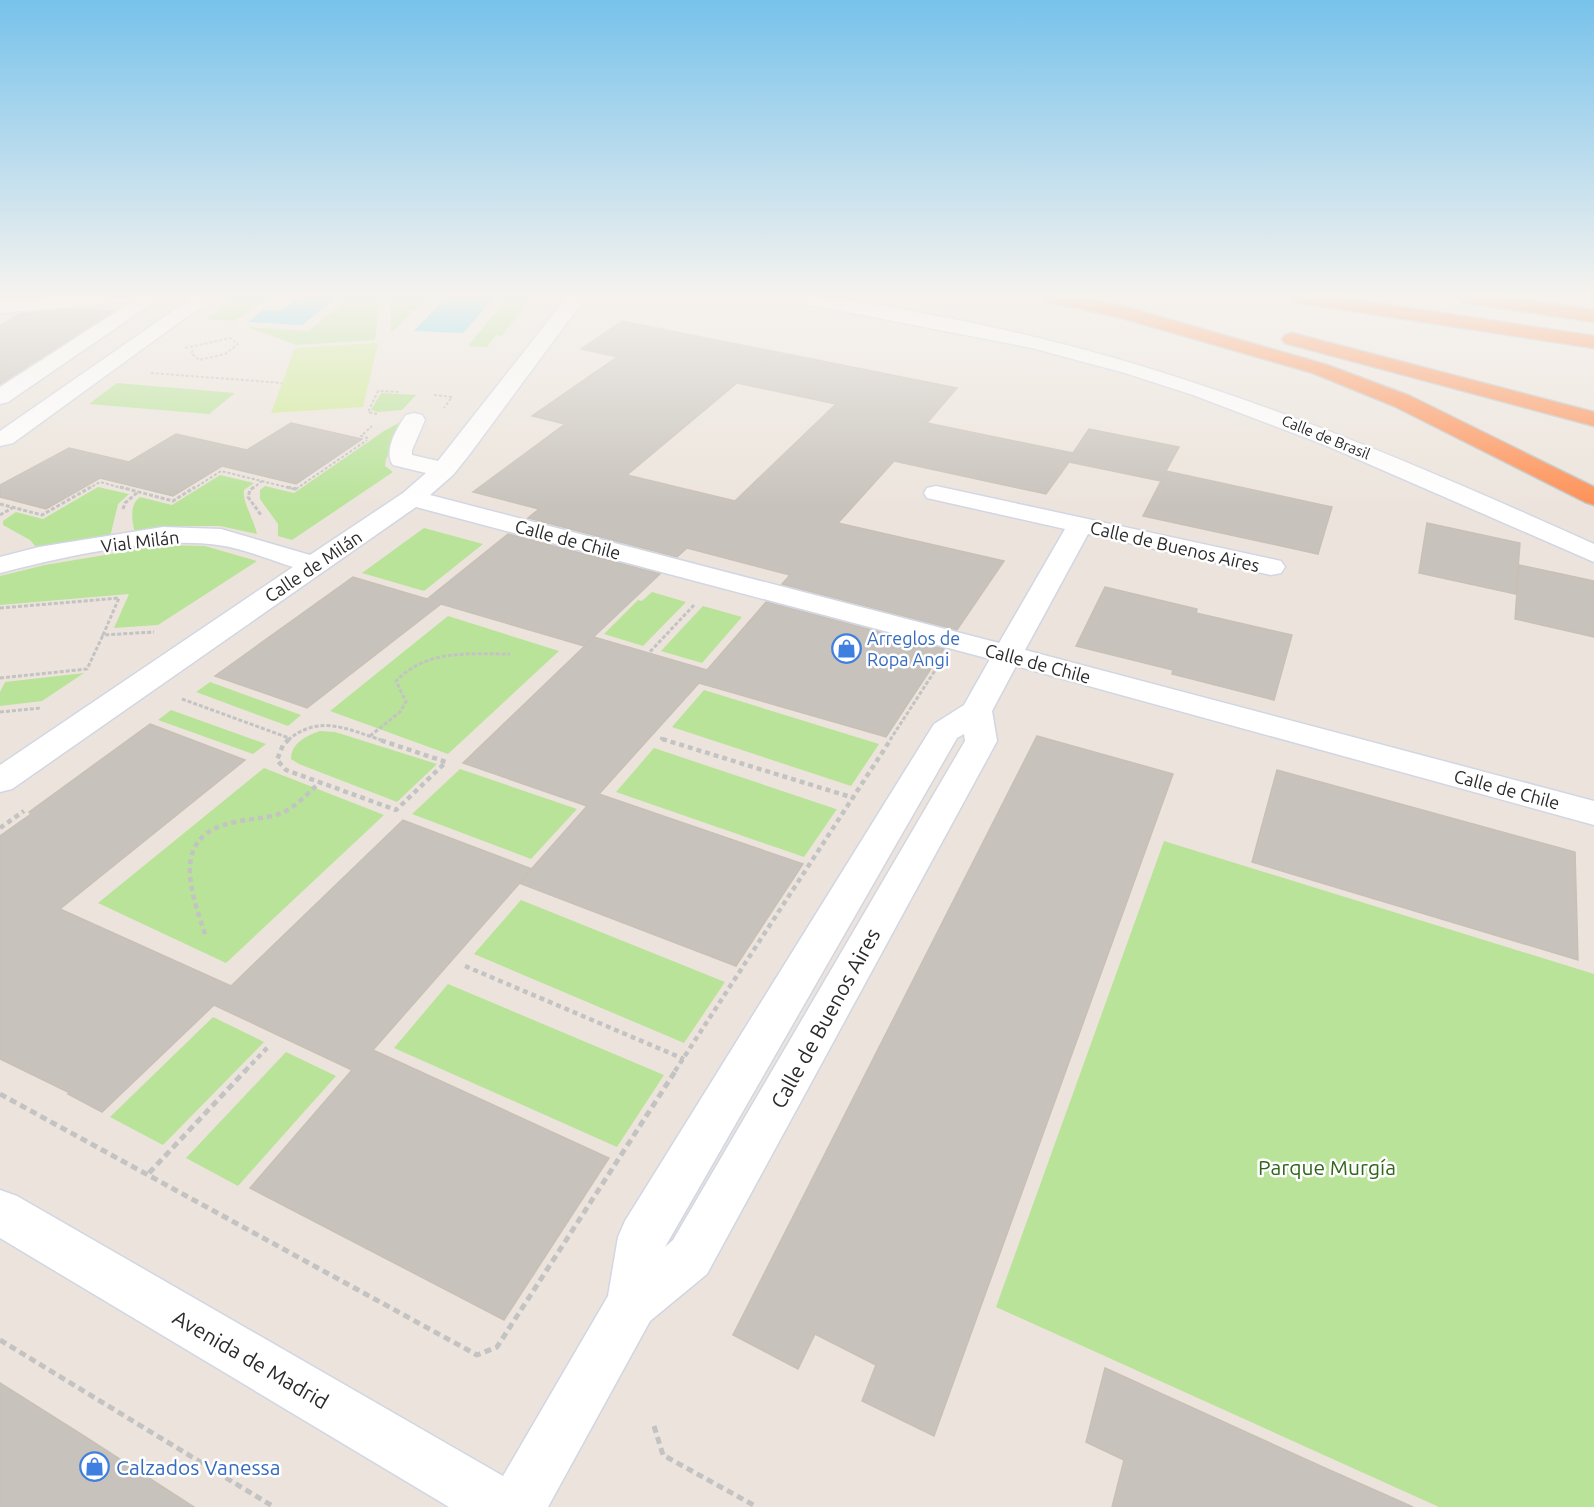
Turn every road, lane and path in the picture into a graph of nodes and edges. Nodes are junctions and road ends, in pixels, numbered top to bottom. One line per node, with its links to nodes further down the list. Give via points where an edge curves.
1 (45, 367): 11 (street)
2 (523, 367): 21 (street, Calle de Milán)
3 (1125, 367): 29 (street, Calle de Brasil, via 1284,419 1458,491)
4 (1177, 367): 20 (street, Calle de Brasil, via 1309,410)
5 (1314, 367): 23 (highway, via 1402,401)
6 (1399, 367): 12 (highway)
7 (103, 369): 8 (path); 18 (street)
8 (282, 383)
9 (409, 393): 14 (path, via 376,391 368,412)
10 (430, 395): 13 (path, via 452,397)
11 (0, 397)
12 (1530, 402): 15 (highway); 17 (highway)
13 (447, 403)
14 (377, 414)
15 (1594, 419)
16 (414, 420): 21 (street, via 400,450 401,460)
17 (1594, 428)
18 (0, 439)
19 (369, 439): 26 (path, via 295,489 220,471 173,501 100,482 42,515)
20 (1451, 466)
21 (444, 470): 24 (street, Calle de Milán)
22 (936, 493): 28 (street, Calle de Buenos Aires)
23 (1594, 497)
24 (412, 498): 31 (street, Calle de Milán); 38 (street, Calle de Chile)
25 (0, 504): 26 (path)
26 (13, 507): 27 (path)
27 (0, 514)
28 (1080, 525): 32 (street, Calle de Buenos Aires); 38 (street, Calle de Buenos Aires)
29 (1594, 554)
30 (0, 565): 31 (street, Vial Milán, via 163,535 221,537)
31 (314, 565): 42 (street, Calle de Milán)
32 (1271, 567)
33 (700, 598): 39 (path)
34 (0, 608): 36 (path, via 119,598)
35 (161, 631): 36 (path)
36 (103, 635): 41 (path, via 87,669)
37 (510, 654): 47 (path, via 458,655 413,664 396,681 406,702 400,712)
38 (1007, 655): 53 (street, Calle de Chile); 65 (street, Calle de Buenos Aires, via 976,711 981,741 690,1257 632,1303)
39 (646, 656)
40 (939, 664): 52 (path)
41 (0, 678)
42 (143, 682): 44 (path); 50 (street, Calle de Milán)
43 (192, 692): 44 (path)
44 (182, 699): 48 (path)
45 (45, 708): 46 (path)
46 (0, 711)
47 (370, 736): 48 (path, via 323,724 305,728); 51 (path, via 446,762 396,810)
48 (289, 738): 51 (path, via 279,749 276,760 286,770)
49 (660, 738): 52 (path)
50 (0, 781)
51 (320, 782): 54 (path, via 285,811 227,823 193,846 188,862 189,884)
52 (854, 798): 57 (path)
53 (1594, 813)
54 (205, 934)
55 (465, 966): 57 (path)
56 (268, 1047): 59 (path)
57 (684, 1059): 59 (path, via 497,1347 477,1355)
58 (0, 1094): 59 (path)
59 (149, 1173)
60 (0, 1212): 64 (street, Avenida de Madrid)
61 (0, 1340): 63 (path)
62 (654, 1426): 66 (path, via 663,1455)
63 (274, 1507)
64 (502, 1507)
65 (517, 1507)
66 (757, 1507)

